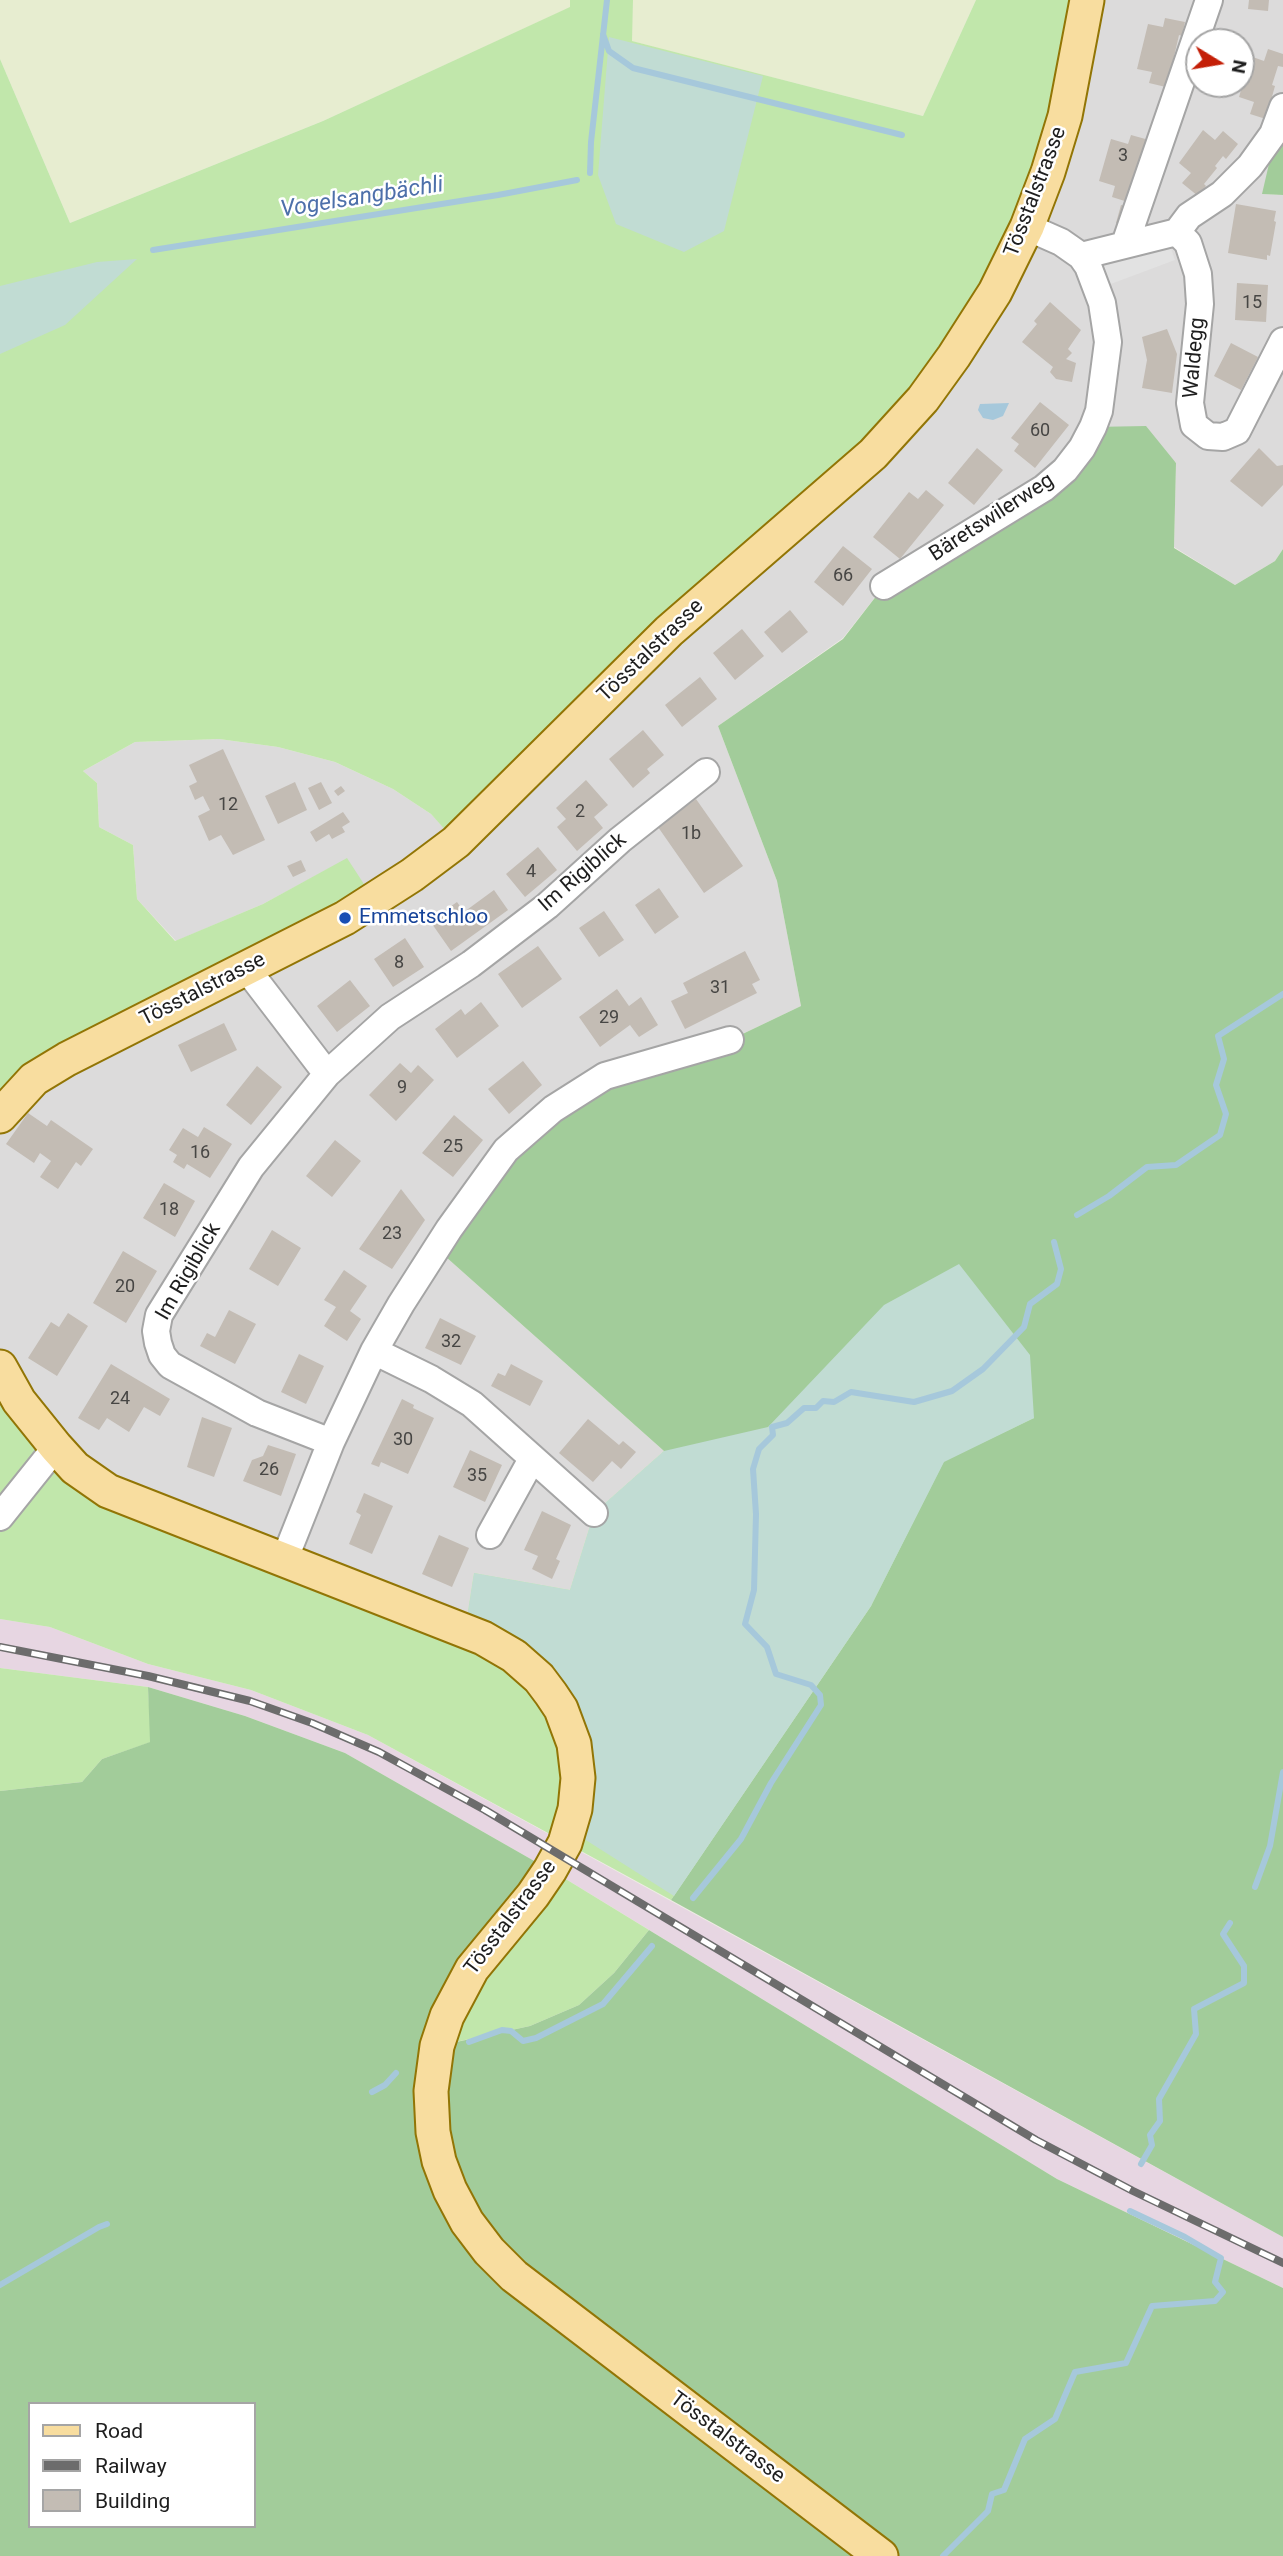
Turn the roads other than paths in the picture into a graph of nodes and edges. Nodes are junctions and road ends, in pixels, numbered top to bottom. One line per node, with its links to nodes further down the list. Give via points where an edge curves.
1 (1087, 0): 4 (main road, Tösstalstrasse, via 1065,116)
2 (1209, 0): 6 (street)
3 (1283, 107): 5 (street, via 1273,134 1250,166 1222,194 1189,216)
4 (1027, 227): 7 (street); 11 (main road, Tösstalstrasse, via 995,292 954,356 873,454 669,631 456,842 375,901)
5 (1177, 232): 6 (street); 8 (street, Waldegg, via 1188,243 1198,274 1200,304 1190,403 1194,425 1208,436 1223,437 1237,431)
6 (1125, 244): 7 (street)
7 (1081, 256): 9 (street, Bäretswilerweg, via 1102,303 1108,342 1099,411 1082,448 1044,488)
8 (1283, 341)
9 (884, 586)
10 (706, 772): 13 (street, Im Rigiblick, via 547,906 390,1017)
11 (246, 968): 13 (street); 14 (main road, Tösstalstrasse, via 67,1059 34,1079)
12 (730, 1040): 15 (street, via 604,1076 515,1141 449,1229)
13 (327, 1074): 17 (street, Im Rigiblick, via 251,1167 159,1315 156,1331 162,1355 170,1365 257,1413)
14 (0, 1116)
15 (374, 1351): 17 (street); 19 (street, via 472,1404)
16 (0, 1367): 18 (main road, Tösstalstrasse, via 19,1401)
17 (331, 1442): 23 (street)
18 (56, 1447): 21 (street); 23 (main road, Tösstalstrasse, via 75,1468 117,1495)
19 (532, 1459): 20 (street); 22 (street)
20 (594, 1513)
21 (0, 1517)
22 (490, 1535)
23 (285, 1558): 24 (main road, Tösstalstrasse, via 483,1638 514,1656 551,1694 574,1744 577,1795 565,1843 538,1889 472,1969 437,2046 431,2091 433,2132 450,2190 467,2221 514,2276)
24 (881, 2556)

